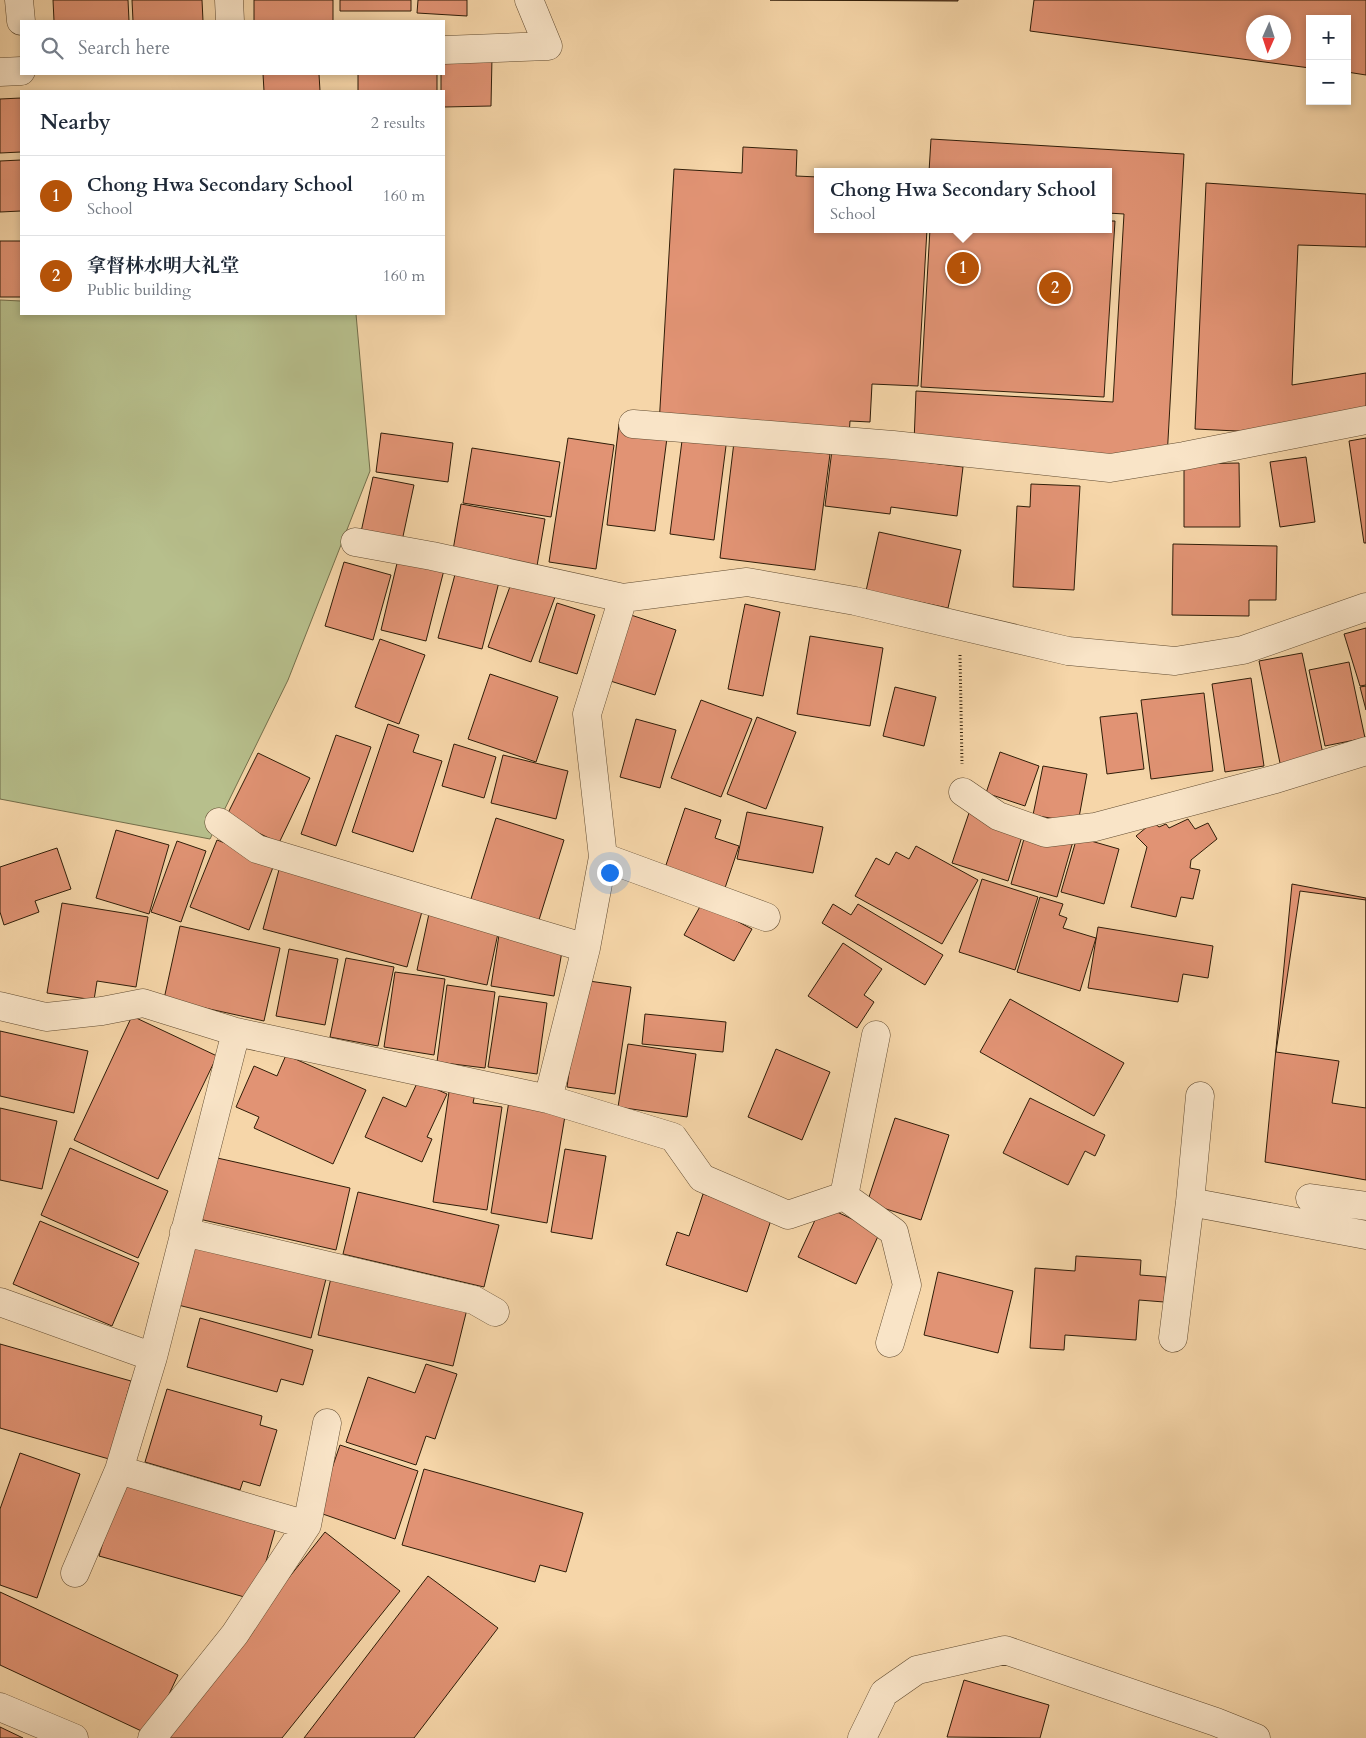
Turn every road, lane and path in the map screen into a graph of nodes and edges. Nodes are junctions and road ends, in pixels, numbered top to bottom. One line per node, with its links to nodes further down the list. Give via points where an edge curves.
1 (19, 0): 4 (street)
2 (229, 0): 5 (street)
3 (529, 0): 6 (street, via 548,46)
4 (22, 20)
5 (230, 20)
6 (445, 50)
7 (20, 71): 8 (street)
8 (0, 72)
9 (1366, 420): 10 (street, via 1110,468 893,445)
10 (633, 424)
11 (355, 542): 12 (street)
12 (623, 598): 14 (street, via 747,582); 18 (street, via 587,714)
13 (1366, 607): 14 (street, via 1243,650 1175,661 1068,651)
14 (959, 626): 16 (path)
15 (1366, 751): 16 (street, via 1276,779 1095,827 1046,833 998,816)
16 (963, 792)
17 (219, 822): 20 (street, via 257,849)
18 (603, 856): 19 (street); 20 (street)
19 (766, 917)
20 (586, 948): 25 (street)
21 (0, 1006): 22 (street, via 46,1017 143,1003)
22 (236, 1032): 25 (street); 30 (street)
23 (876, 1035): 26 (street)
24 (1200, 1096): 28 (street)
25 (548, 1099): 26 (street, via 673,1137 702,1178 788,1215)
26 (844, 1196): 35 (street, via 894,1232 907,1285)
27 (1310, 1198): 29 (street)
28 (1190, 1202): 31 (street); 34 (street)
29 (1366, 1206)
30 (184, 1232): 33 (street, via 474,1300); 36 (street)
31 (1366, 1234)
32 (0, 1302): 36 (street)
33 (495, 1312)
34 (1172, 1338)
35 (890, 1343)
36 (153, 1357): 38 (street)
37 (327, 1423): 39 (street)
38 (119, 1470): 39 (street); 40 (street)
39 (307, 1525): 44 (street, via 235,1634)
40 (75, 1573)
41 (0, 1707): 43 (street)
42 (1214, 1730): 45 (street, via 1004,1650 917,1670 884,1692); 46 (street)
43 (74, 1738)
44 (152, 1738)
45 (862, 1738)
46 (1256, 1738)

